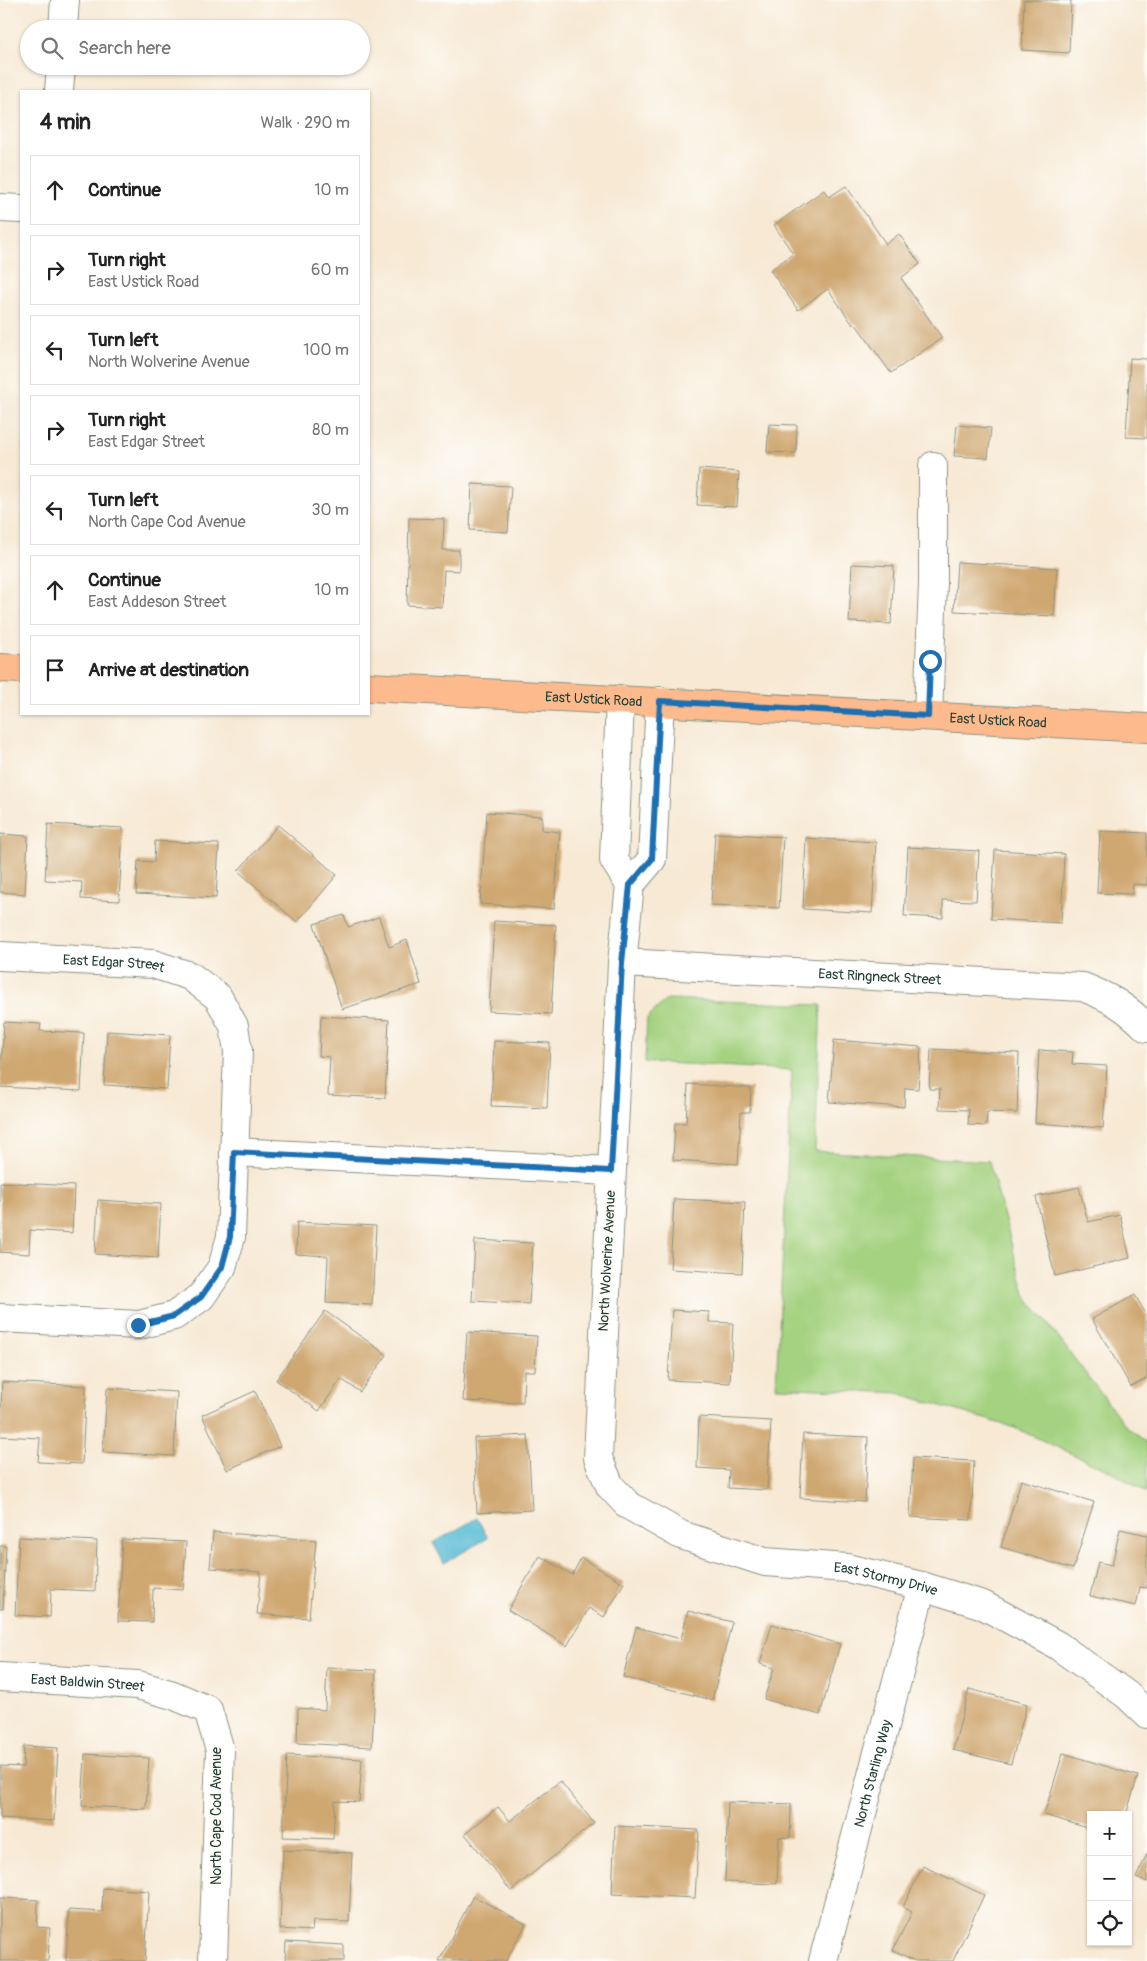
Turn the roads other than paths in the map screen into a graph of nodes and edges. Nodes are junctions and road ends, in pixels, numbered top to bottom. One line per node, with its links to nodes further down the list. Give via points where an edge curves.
1 (65, 0): 2 (street)
2 (64, 20)
3 (60, 75): 4 (street)
4 (59, 90)
5 (0, 208): 6 (street)
6 (20, 209)
7 (933, 466): 13 (street, via 934,582)
8 (0, 668): 9 (main road)
9 (20, 669)
10 (370, 687): 11 (main road, East Ustick Road)
11 (620, 698): 12 (main road, East Ustick Road); 15 (street, via 614,860)
12 (660, 701): 13 (main road, East Ustick Road); 15 (street, via 652,859)
13 (928, 716): 14 (main road, East Ustick Road)
14 (1147, 728)
15 (630, 885): 17 (street, North Wolverine Avenue)
16 (0, 956): 19 (street, East Edgar Street, via 153,964 190,976 218,997 234,1026 238,1051)
17 (622, 963): 18 (street, East Ringneck Street, via 1083,987 1111,998); 20 (street, North Wolverine Avenue)
18 (1138, 1020)
19 (234, 1152): 20 (street); 21 (street, via 230,1237 222,1267 201,1297 174,1316 138,1325)
20 (611, 1171): 22 (street, North Wolverine Avenue, via 598,1458)
21 (0, 1318)
22 (610, 1486): 23 (street, East Stormy Drive, via 628,1506 681,1534 765,1562 847,1568)
23 (922, 1586): 26 (street, East Stormy Drive, via 983,1606 1057,1645 1127,1695); 28 (street, North Starling Way)
24 (0, 1677): 25 (street, East Baldwin Street, via 138,1685)
25 (173, 1695): 27 (street, North Cape Cod Avenue, via 208,1710 220,1750)
26 (1147, 1714)
27 (213, 1961)
28 (823, 1961)

